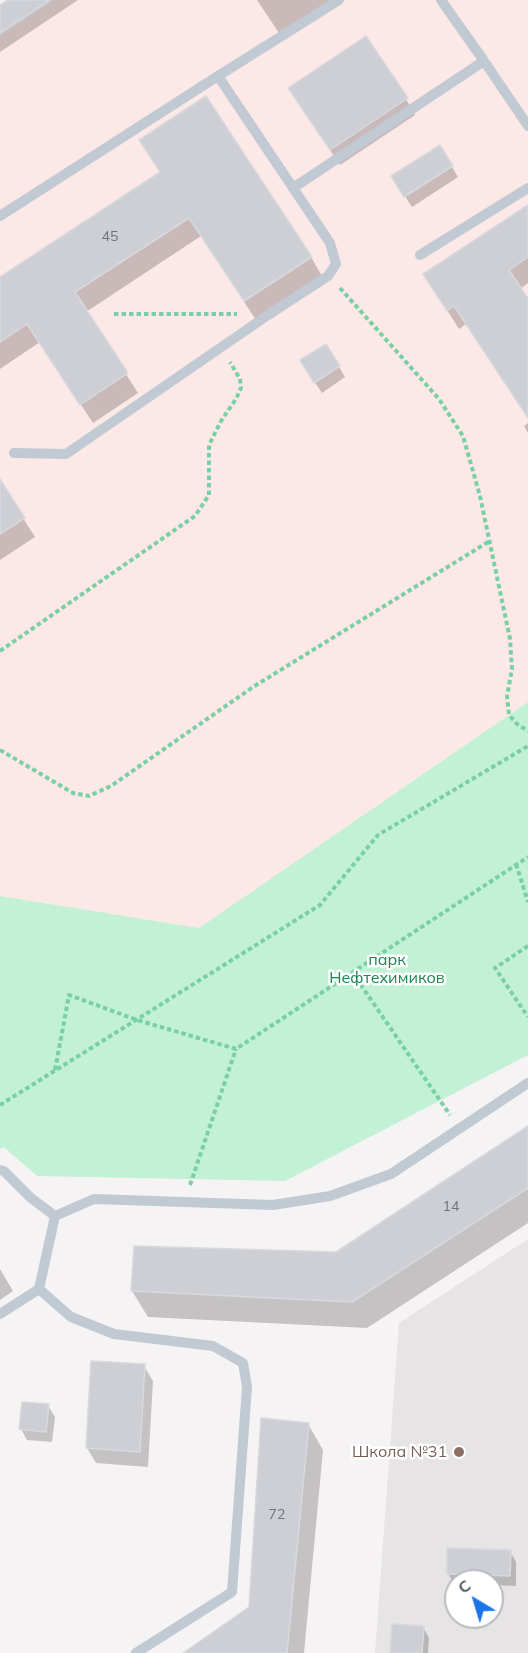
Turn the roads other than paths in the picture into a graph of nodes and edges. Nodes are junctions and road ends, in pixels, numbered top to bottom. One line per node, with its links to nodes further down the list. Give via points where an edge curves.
1 (339, 0): 4 (lane)
2 (441, 0): 3 (lane)
3 (484, 61): 5 (lane); 6 (lane)
4 (218, 76): 6 (lane); 8 (lane)
5 (528, 126)
6 (293, 188): 10 (lane, via 330,243 336,264 328,276 66,454)
7 (528, 188): 9 (lane)
8 (0, 216)
9 (420, 255)
10 (14, 453)
11 (528, 1083): 13 (lane, via 391,1174 330,1196 273,1204 94,1199)
12 (0, 1170): 13 (lane)
13 (56, 1216): 14 (lane)
14 (39, 1289): 15 (lane); 16 (lane, via 71,1317 114,1334 213,1346 243,1363 247,1387 232,1592)
15 (0, 1314)
16 (136, 1653)

